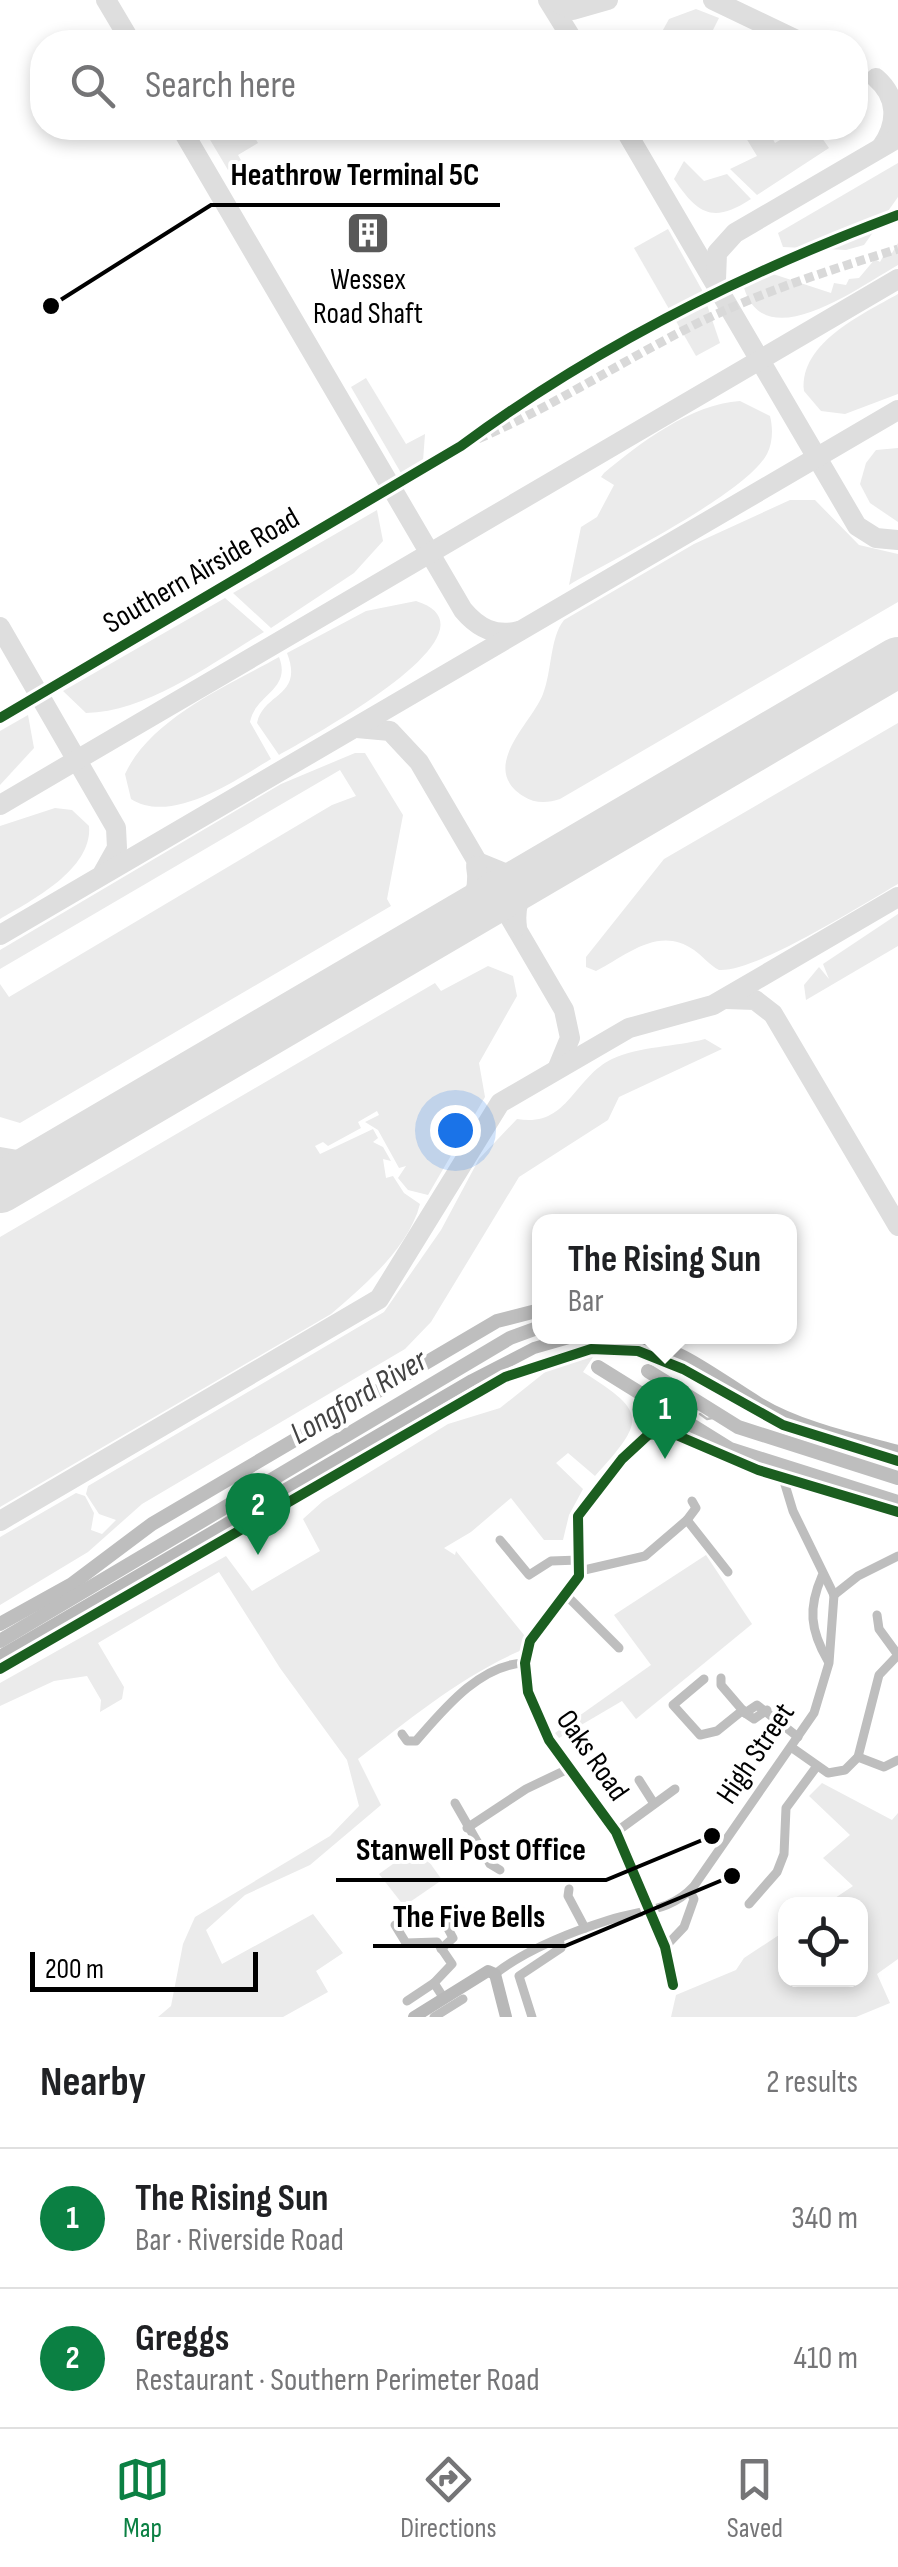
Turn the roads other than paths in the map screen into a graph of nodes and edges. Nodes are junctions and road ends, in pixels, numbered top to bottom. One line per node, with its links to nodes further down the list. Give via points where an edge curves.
1 (461, 446): 2 (street)
2 (441, 458)
3 (339, 518): 4 (street, Southern Airside Road)
4 (89, 665)
5 (548, 1344): 23 (street, via 472,1380)
6 (662, 1344): 7 (street, via 773,1410)
7 (898, 1451)
8 (898, 1461): 26 (street, via 783,1425 656,1356 590,1349 493,1384)
9 (783, 1478): 11 (street); 15 (street, via 658,1432 622,1458 588,1498 576,1526); 17 (street)
10 (692, 1500): 12 (street, via 696,1508)
11 (898, 1512)
12 (687, 1520): 15 (street, via 644,1556); 16 (street)
13 (500, 1540): 15 (street, via 526,1578 551,1561)
14 (898, 1557): 19 (street)
15 (580, 1565): 18 (street)
16 (728, 1572)
17 (822, 1576): 19 (street); 25 (street, via 811,1624)
18 (567, 1596): 21 (street); 24 (street, via 535,1632)
19 (834, 1596): 25 (street, High Street)
20 (877, 1615): 22 (street, via 878,1629)
21 (619, 1648)
22 (898, 1655): 33 (street, via 879,1675)
23 (0, 1656)
24 (525, 1663): 30 (street, via 474,1683 416,1741); 36 (street, Oaks Road, via 532,1707)
25 (829, 1663): 31 (street, High Street, via 814,1713)
26 (0, 1669)
27 (721, 1678): 29 (street)
28 (704, 1679): 29 (street, via 673,1704 700,1735)
29 (744, 1712): 31 (street, via 758,1705)
30 (402, 1734)
31 (798, 1737): 32 (street, High Street)
32 (791, 1747): 35 (street); 45 (street, High Street)
33 (858, 1757): 34 (street, via 884,1767); 35 (street, via 837,1773)
34 (898, 1760)
35 (817, 1766): 46 (street, via 786,1808 777,1872)
36 (570, 1768): 41 (street); 42 (street, Oaks Road)
37 (639, 1780): 39 (street)
38 (676, 1789): 39 (street)
39 (652, 1802): 42 (street)
40 (454, 1803): 41 (street)
41 (467, 1828): 43 (street)
42 (616, 1832): 47 (street, Oaks Road)
43 (500, 1870)
44 (569, 1889): 50 (street)
45 (690, 1891): 47 (street, High Street, via 669,1908); 52 (street, via 690,1915)
46 (749, 1904)
47 (648, 1911): 50 (street, High Street); 52 (street, Oaks Road)
48 (464, 1912): 53 (street, via 445,1923 453,1938)
49 (395, 1925): 53 (street, via 406,1943 430,1939)
50 (585, 1928): 51 (street, High Street)
51 (559, 1939): 54 (street, High Street); 63 (street, via 561,1948 519,1976)
52 (665, 1948): 56 (street, Oaks Road)
53 (441, 1949): 55 (street, via 452,1964)
54 (496, 1974): 57 (street, via 478,1974); 62 (street)
55 (434, 1983): 57 (street); 59 (street)
56 (673, 1984)
57 (443, 1997): 60 (street)
58 (462, 1999): 60 (street)
59 (407, 2001)
60 (431, 2014): 61 (street)
61 (414, 2017)
62 (506, 2017)
63 (532, 2017)

